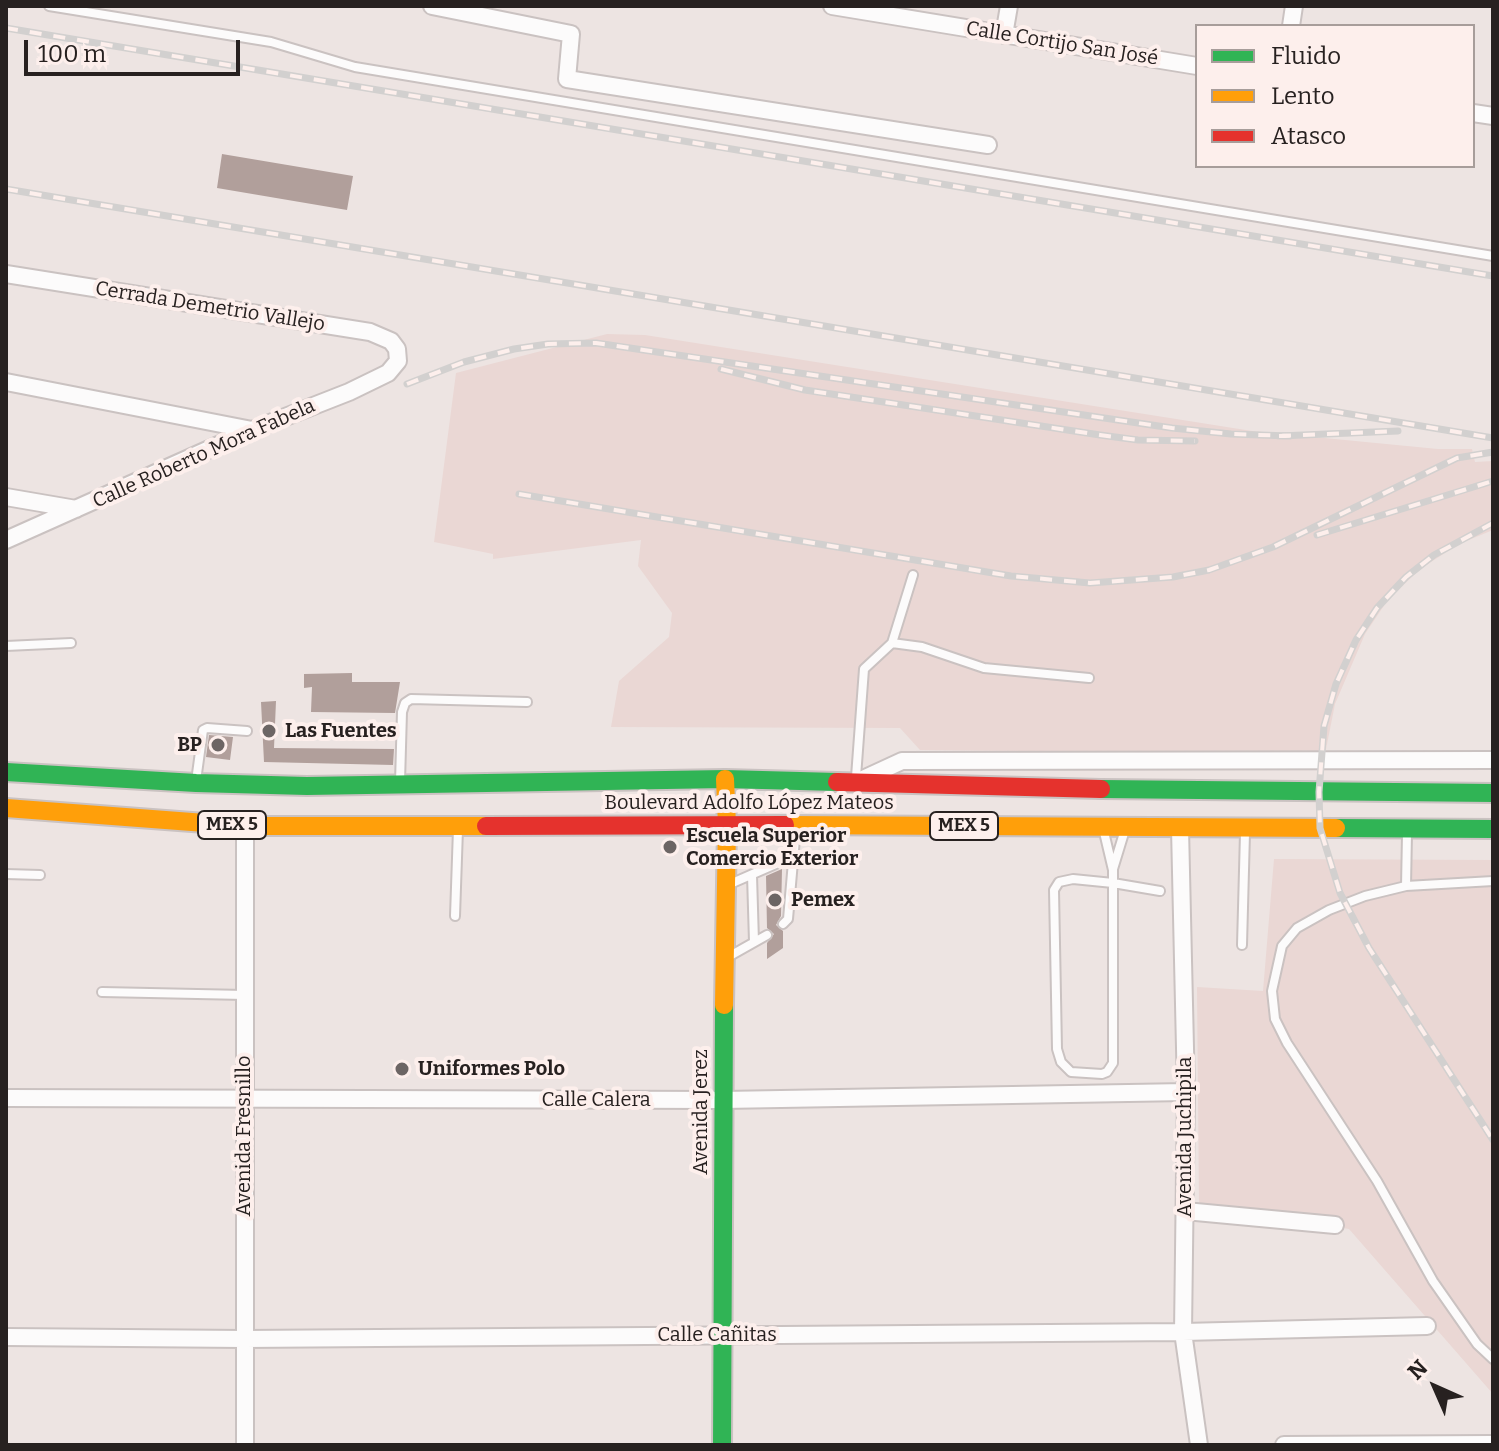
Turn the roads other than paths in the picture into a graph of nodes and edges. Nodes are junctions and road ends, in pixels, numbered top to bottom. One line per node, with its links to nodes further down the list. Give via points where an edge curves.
1 (49, 6): 8 (lane, via 271,42 355,67)
2 (432, 6): 7 (street, via 571,34 567,79)
3 (832, 6): 5 (street, Calle Cortijo San José)
4 (1009, 6): 5 (street)
5 (1004, 35): 6 (street, Calle Cortijo San José)
6 (1195, 66)
7 (988, 145)
8 (1493, 256)
9 (6, 274): 10 (street, Cerrada Demetrio Vallejo, via 370,332 391,341)
10 (398, 361): 12 (street, Calle Roberto Mora Fabela, via 388,373 349,392)
11 (6, 382): 12 (street)
12 (252, 430): 14 (street, Calle Roberto Mora Fabela)
13 (6, 497): 14 (street)
14 (77, 509): 15 (street, Calle Roberto Mora Fabela)
15 (6, 540)
16 (913, 575): 18 (lane)
17 (71, 643): 19 (lane)
18 (892, 643): 20 (lane, via 922,647 984,668); 26 (lane, via 864,669)
19 (6, 646)
20 (1089, 678)
21 (527, 702): 28 (lane, via 411,699 402,712)
22 (247, 731): 27 (lane, via 203,730)
23 (1493, 760): 26 (street, via 902,761)
24 (6, 772): 27 (main road, Boulevard Adolfo López Mateos / MEX 5)
25 (725, 779): 26 (main road, Boulevard Adolfo López Mateos / MEX 5); 28 (main road, Boulevard Adolfo López Mateos / MEX 5); 33 (main road, Avenida Jerez)
26 (856, 782): 29 (main road, Boulevard Adolfo López Mateos / MEX 5)
27 (196, 783): 28 (main road, Boulevard Adolfo López Mateos / MEX 5)
28 (400, 786)
29 (1289, 791): 30 (main road, Boulevard Adolfo López Mateos / MEX 5); 41 (main road, via 1297,809)
30 (1354, 791): 31 (main road, Boulevard Adolfo López Mateos / MEX 5); 42 (main road, via 1346,810)
31 (1493, 793)
32 (6, 808): 35 (main road, Boulevard Adolfo López Mateos / MEX 5)
33 (727, 825): 34 (main road, Boulevard Adolfo López Mateos / MEX 5); 36 (main road, Boulevard Adolfo López Mateos / MEX 5); 52 (main road, Avenida Jerez)
34 (796, 825): 37 (main road, Boulevard Adolfo López Mateos / MEX 5); 45 (lane)
35 (245, 826): 36 (main road, Boulevard Adolfo López Mateos / MEX 5); 62 (street, Avenida Fresnillo)
36 (458, 826): 55 (lane)
37 (1102, 826): 38 (main road, Boulevard Adolfo López Mateos / MEX 5); 46 (lane)
38 (1126, 826): 39 (main road, Boulevard Adolfo López Mateos / MEX 5); 46 (lane)
39 (1180, 828): 40 (main road, Boulevard Adolfo López Mateos / MEX 5); 63 (street, Avenida Juchipila)
40 (1245, 828): 41 (main road, Boulevard Adolfo López Mateos / MEX 5); 59 (lane)
41 (1290, 828): 42 (main road, Boulevard Adolfo López Mateos / MEX 5)
42 (1351, 828): 43 (main road, Boulevard Adolfo López Mateos / MEX 5)
43 (1408, 829): 44 (main road, Boulevard Adolfo López Mateos / MEX 5); 53 (lane)
44 (1493, 829)
45 (794, 856): 49 (lane); 56 (lane, via 788,919)
46 (1113, 870): 51 (lane)
47 (6, 874): 48 (lane)
48 (40, 875)
49 (752, 875): 52 (lane); 58 (lane)
50 (1493, 881): 53 (lane)
51 (1113, 883): 51 (lane, via 1073,879 1059,882 1054,890 1057,1049 1071,1072 1102,1074 1113,1063); 54 (lane)
52 (726, 886): 60 (main road, Avenida Jerez)
53 (1406, 886): 74 (lane, via 1329,910 1289,936 1274,975 1275,1019 1433,1281)
54 (1160, 891)
55 (455, 916)
56 (783, 924)
57 (767, 935): 58 (lane)
58 (754, 942): 60 (lane)
59 (1242, 945)
60 (724, 959): 66 (main road, Avenida Jerez)
61 (102, 992): 62 (lane)
62 (245, 995): 65 (street, Avenida Fresnillo)
63 (1186, 1092): 66 (street, Calle Calera); 67 (street, Avenida Juchipila)
64 (6, 1098): 65 (street, Calle Calera)
65 (245, 1098): 66 (street, Calle Calera); 73 (street, Avenida Fresnillo)
66 (723, 1100): 71 (main road, Avenida Jerez)
67 (1185, 1211): 68 (street); 70 (street, Avenida Juchipila)
68 (1335, 1225)
69 (1427, 1326): 70 (street, Calle Cañitas)
70 (1183, 1332): 71 (street, Calle Cañitas); 78 (street, Avenida Juchipila)
71 (724, 1334): 73 (street, Calle Cañitas); 77 (main road, Avenida Jerez)
72 (6, 1337): 73 (street, Calle Cañitas)
73 (244, 1339): 76 (street, Avenida Fresnillo)
74 (1493, 1359)
75 (1493, 1444): 79 (street)
76 (245, 1445)
77 (722, 1445)
78 (1199, 1445)
79 (1284, 1445)

